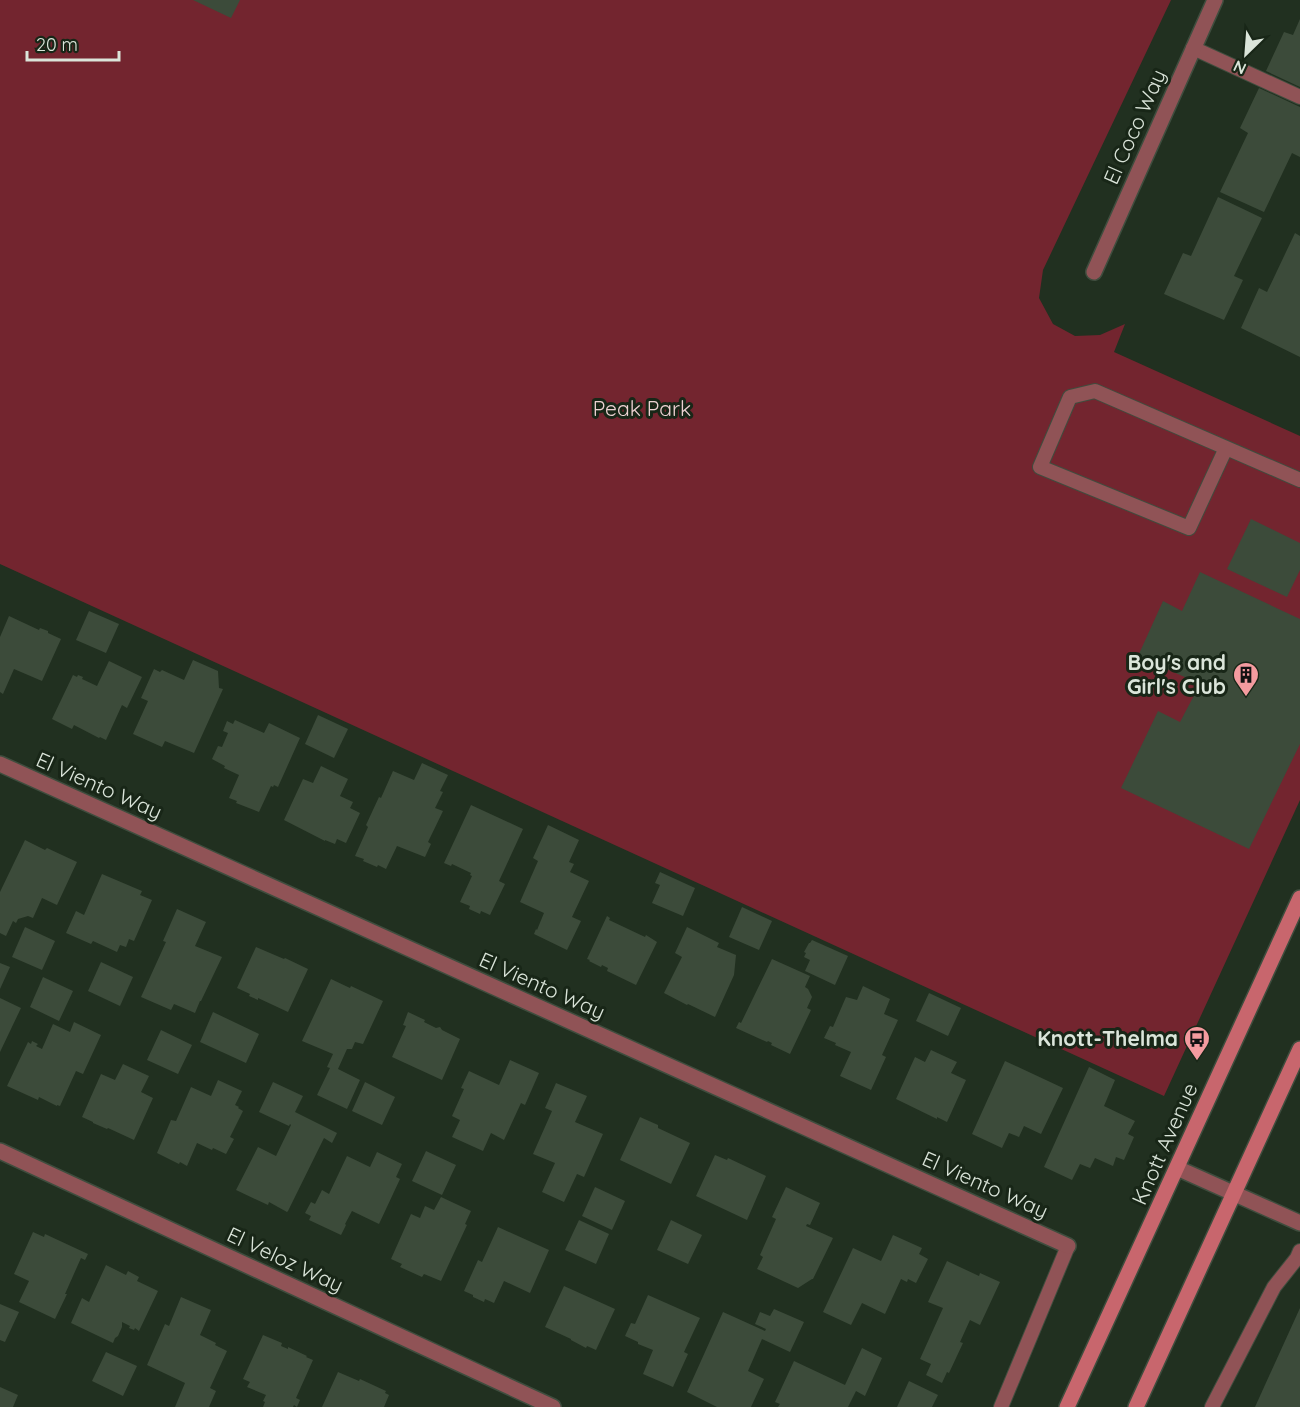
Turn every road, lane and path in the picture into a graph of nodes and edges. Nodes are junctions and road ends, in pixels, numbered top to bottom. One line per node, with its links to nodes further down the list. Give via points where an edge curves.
1 (1215, 0): 2 (street, El Coco Way)
2 (1193, 48): 3 (lane); 4 (street, El Coco Way)
3 (1300, 97)
4 (1094, 272)
5 (1226, 448): 5 (lane, via 1095,392 1070,397 1040,467 1189,528); 6 (lane)
6 (1300, 480)
7 (0, 764): 14 (street, El Viento Way)
8 (1300, 898): 11 (main road, Knott Avenue)
9 (1300, 1049): 12 (main road)
10 (0, 1151): 16 (street, El Veloz Way)
11 (1177, 1168): 12 (street); 18 (main road, Knott Avenue)
12 (1233, 1194): 13 (street); 19 (main road)
13 (1300, 1223)
14 (1068, 1246): 17 (lane)
15 (1300, 1251): 20 (lane, via 1274,1287)
16 (553, 1407)
17 (1001, 1407)
18 (1067, 1407)
19 (1136, 1407)
20 (1212, 1407)

